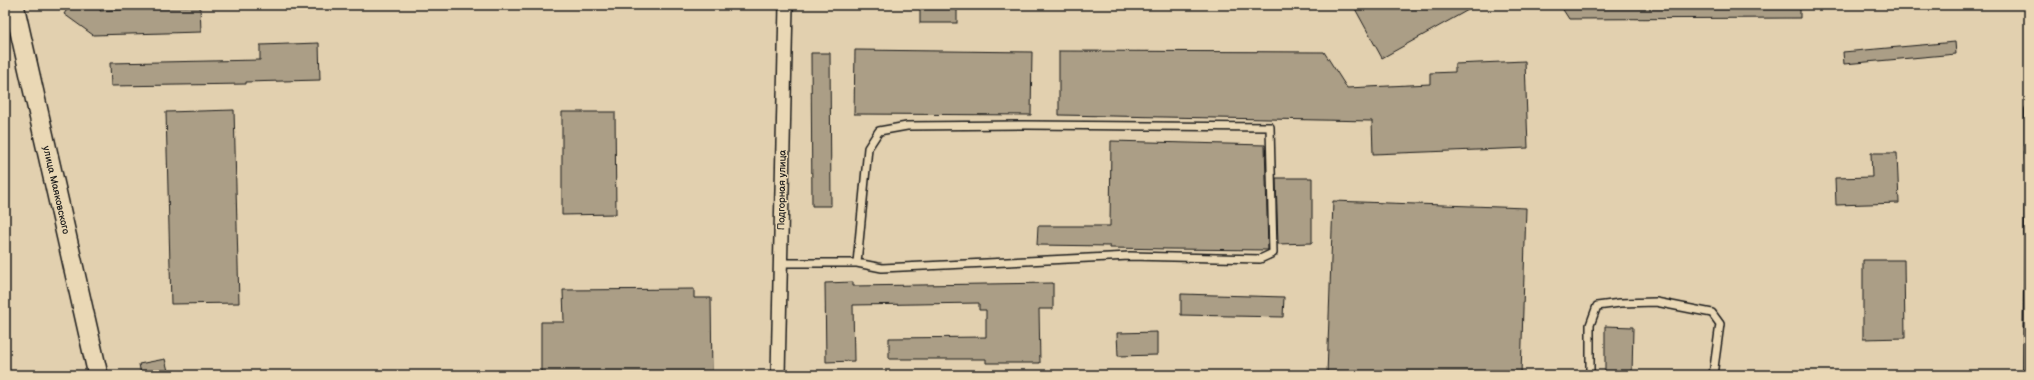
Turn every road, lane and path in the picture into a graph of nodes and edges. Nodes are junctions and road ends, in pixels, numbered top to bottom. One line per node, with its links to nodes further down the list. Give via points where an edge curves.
1 (14, 5): 8 (street, улица Маяковского)
2 (786, 5): 6 (street, Подгорная улица)
3 (2029, 110): 4 (lane)
4 (2029, 159)
5 (2029, 198): 12 (lane)
6 (781, 263): 7 (lane); 9 (street, Подгорная улица)
7 (857, 263): 7 (lane, via 868,148 879,132 906,126 1270,127 1273,253 1260,259 1130,256 882,268)
8 (98, 375)
9 (778, 375)
10 (1590, 375): 11 (lane, via 1590,325 1597,306 1642,302 1656,302 1712,313 1720,324)
11 (1713, 375)
12 (2027, 375)

